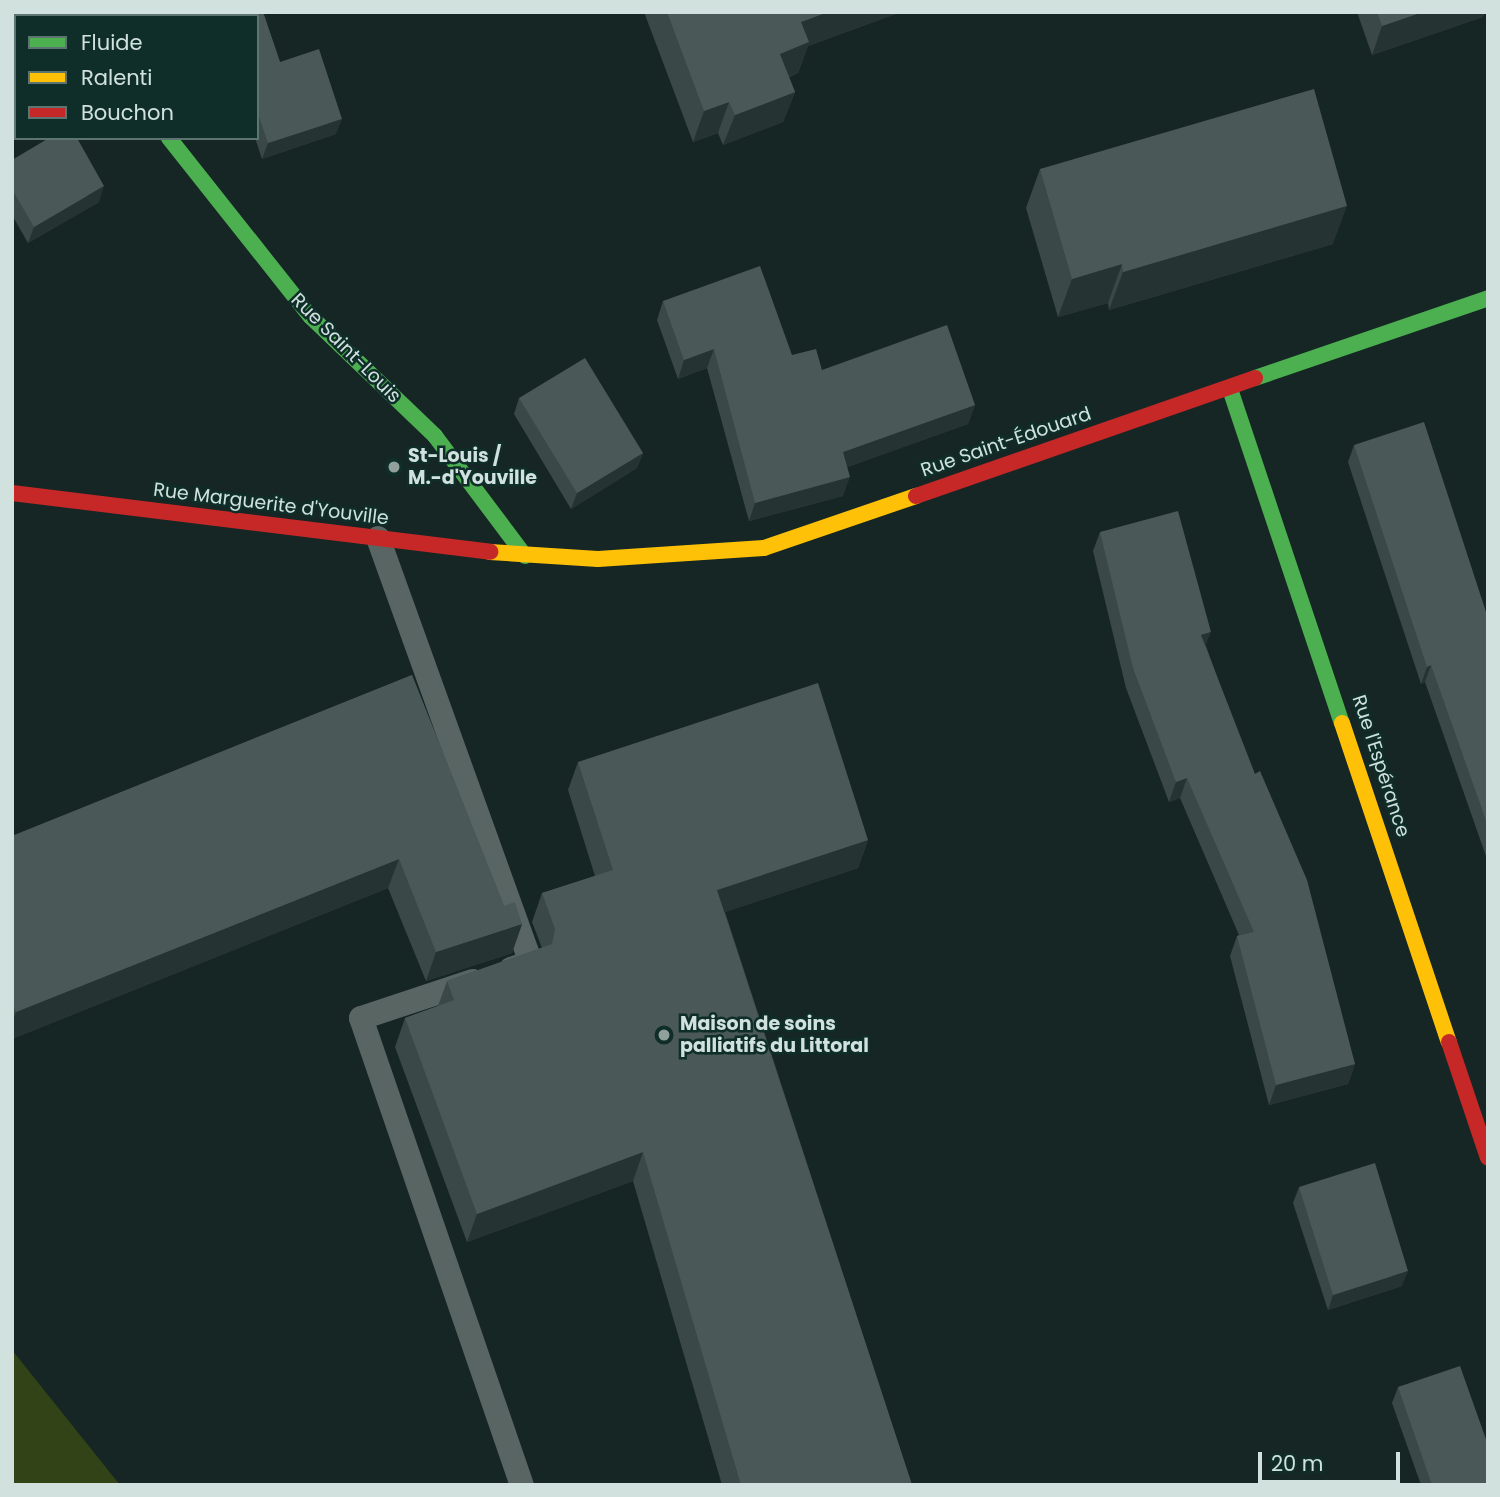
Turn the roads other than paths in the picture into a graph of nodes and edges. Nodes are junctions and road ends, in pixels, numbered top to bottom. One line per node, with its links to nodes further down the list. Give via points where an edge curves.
1 (171, 140): 6 (street, Rue Saint-Louis, via 311,317 435,436)
2 (1488, 298): 3 (street, Rue Saint-Édouard)
3 (1230, 389): 6 (street, Rue Saint-Édouard, via 764,548 598,559); 7 (street, Rue l'Espérance)
4 (12, 492): 5 (street, Rue Marguerite d'Youville)
5 (378, 538): 6 (street, Rue Marguerite d'Youville); 8 (lane, via 531,962 361,1018)
6 (525, 556)
7 (1488, 1158)
8 (522, 1485)

